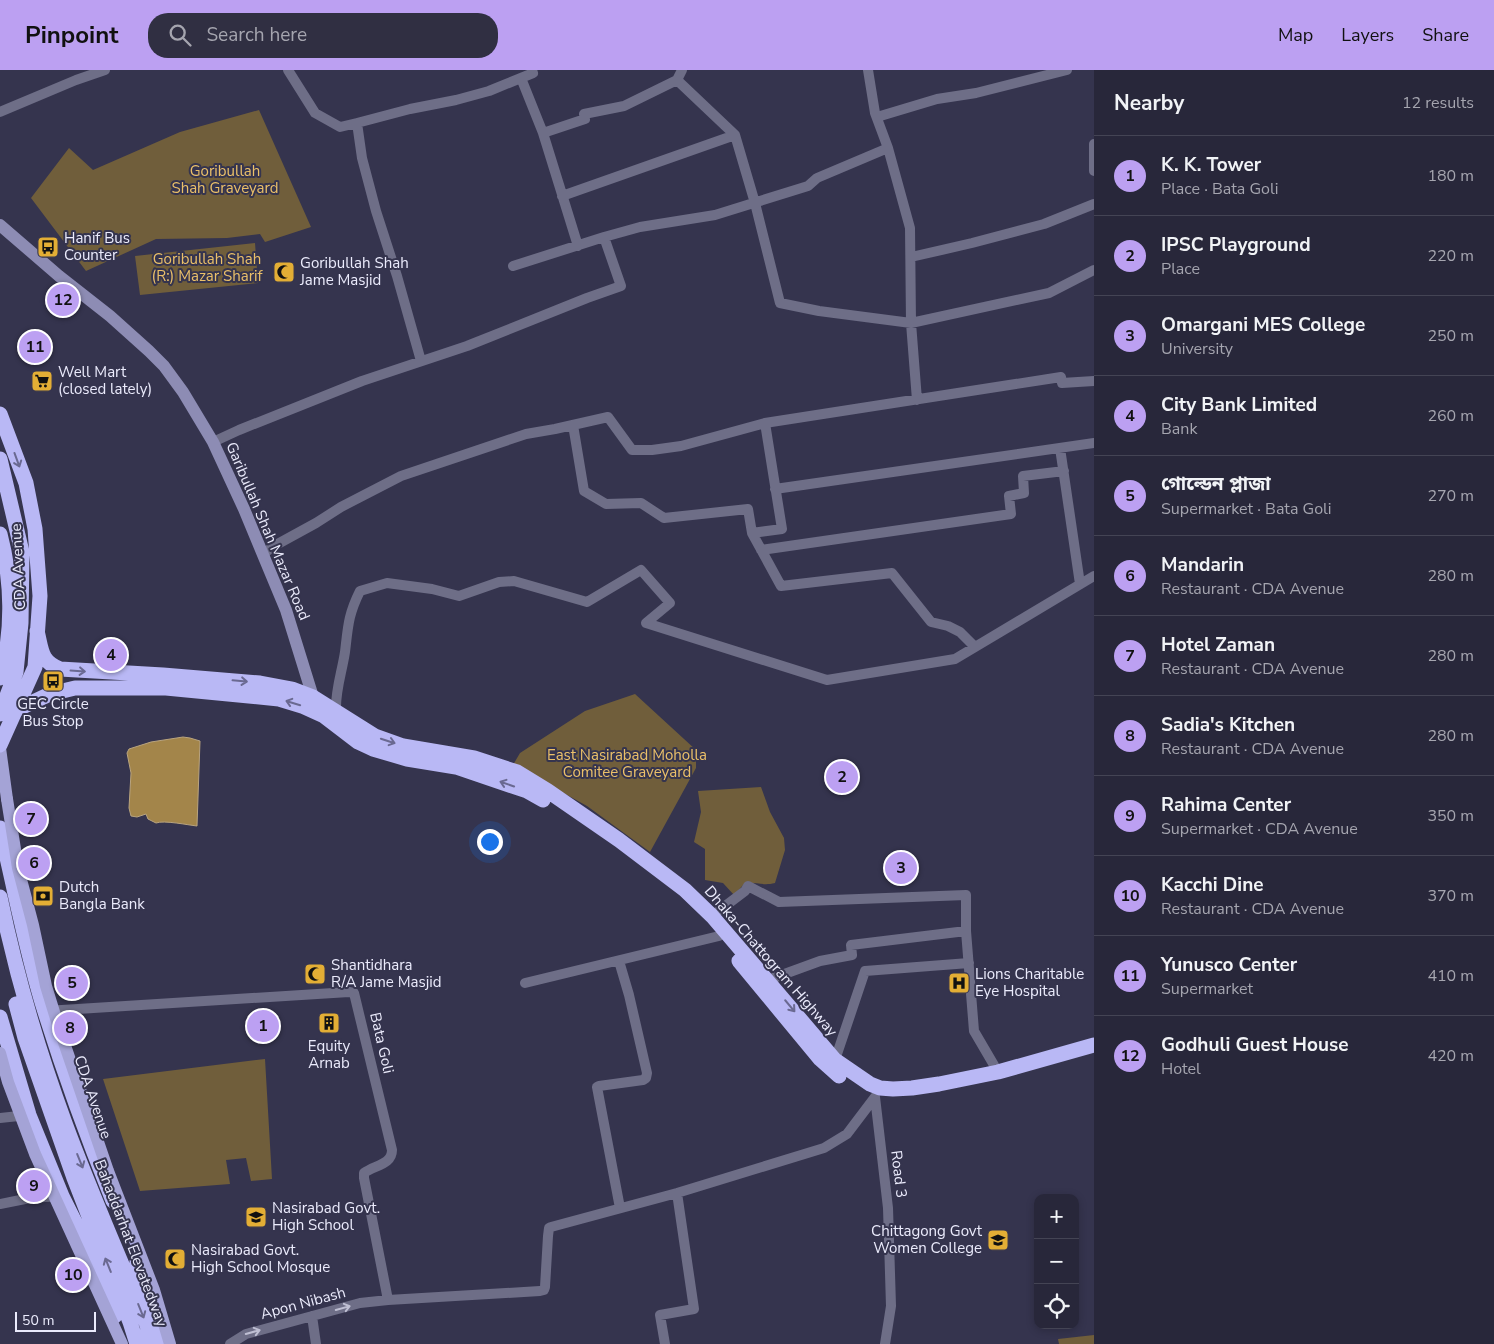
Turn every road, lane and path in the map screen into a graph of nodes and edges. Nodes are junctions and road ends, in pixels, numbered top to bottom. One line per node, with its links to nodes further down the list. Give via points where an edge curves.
1 (105, 70): 9 (street)
2 (288, 70): 11 (street, via 314,113 340,127)
3 (532, 70): 7 (street, via 533,73)
4 (682, 70): 8 (street)
5 (868, 70): 10 (street)
6 (1067, 70): 10 (street, via 976,93 937,99)
7 (522, 78): 11 (street, via 456,100); 12 (street)
8 (677, 80): 12 (street, via 624,106 584,114 585,119); 13 (street)
9 (0, 112)
10 (877, 117): 15 (street)
11 (357, 122): 27 (street, via 362,158 376,211)
12 (543, 134): 17 (street)
13 (736, 135): 17 (street); 18 (street)
14 (1094, 144): 16 (street)
15 (888, 148): 18 (street, via 817,178 808,186); 23 (street, via 910,228)
16 (1094, 171)
17 (562, 196): 22 (street)
18 (755, 204): 21 (street, via 715,215 640,227); 26 (street, via 780,303)
19 (1094, 204): 23 (street, via 1044,224)
20 (0, 224): 33 (street, Garibullah Shah Mazar Road, via 150,351 183,392)
21 (604, 238): 22 (street); 27 (street, via 621,286)
22 (578, 246): 24 (street)
23 (911, 256): 26 (street)
24 (513, 266)
25 (1094, 270): 26 (street, via 1049,294)
26 (911, 323): 29 (street)
27 (421, 361): 33 (street, via 362,381)
28 (1094, 381): 29 (street, via 1062,384 1061,377)
29 (917, 400): 31 (street)
30 (0, 414): 48 (highway, CDA Avenue, one-way to 48, via 26,483 35,529 40,596)
31 (765, 423): 32 (street, via 681,446 652,450 632,450 608,417); 38 (street)
32 (573, 425): 40 (street, via 584,491 606,504 641,503 664,518 748,509); 43 (street, via 526,434 401,476 341,507)
33 (213, 442): 43 (street, Garibullah Shah Mazar Road)
34 (1094, 443): 35 (street)
35 (1060, 448): 37 (street); 38 (street)
36 (0, 459): 55 (highway, via 22,552 21,623 16,672)
37 (1064, 471): 42 (street, via 1022,476 1024,493 1009,496 1011,514); 46 (street)
38 (775, 489): 40 (street, via 782,528)
39 (0, 500): 51 (highway, via 12,551 16,619 10,667)
40 (752, 533): 42 (street)
41 (0, 534): 44 (highway, CDA Avenue)
42 (761, 550): 49 (street, via 781,586 892,573 931,622 960,632)
43 (263, 554): 52 (street, Garibullah Shah Mazar Road, via 286,610)
44 (6, 557): 47 (highway); 50 (highway, CDA Avenue, via 9,623)
45 (1094, 576): 46 (street)
46 (1080, 584): 49 (street)
47 (0, 586)
48 (37, 631): 52 (highway, Dhaka-Chattogram Highway, one-way to 52, via 43,657 60,669 260,683); 53 (highway, CDA Avenue, via 35,668)
49 (975, 647): 54 (street, via 956,659 828,680 646,623 670,603 641,570 587,602 514,581 499,582 459,596 387,583 360,592 352,607)
50 (0, 678)
51 (0, 694)
52 (313, 697): 54 (highway, Dhaka-Chattogram Highway)
53 (16, 710): 56 (highway, CDA Avenue); 61 (highway, one-way to 53, via 655,878 570,817 527,791 456,767 374,749 358,742 324,716 280,698 181,689 75,688 50,694)
54 (336, 711): 59 (highway, Dhaka-Chattogram Highway, one-way to 59, via 375,736 403,746 474,758 517,772 619,840 685,890)
55 (0, 714)
56 (0, 747): 88 (main road, bridge, via 18,868 46,986 108,1170 154,1290)
57 (0, 828): 67 (highway, CDA Avenue)
58 (0, 896): 86 (highway, Bahaddarhat Elevatedway, one-way to 86, via 38,1043 66,1124 147,1325)
59 (712, 916): 60 (street, via 748,886 779,902 966,895); 61 (highway, Dhaka-Chattogram Highway)
60 (966, 931): 64 (street); 65 (street, via 851,945 852,955 820,960)
61 (722, 933): 63 (street); 65 (highway, Dhaka-Chattogram Highway); 74 (highway, via 760,988 820,1059)
62 (0, 938): 85 (highway, Bahaddarhat Elevatedway, one-way to 62, via 25,1038)
63 (619, 961): 66 (street); 80 (street, via 647,1073 643,1080 596,1087)
64 (968, 963): 72 (street, via 865,971); 73 (street, via 974,1031)
65 (768, 980): 72 (highway, Dhaka-Chattogram Highway, one-way to 72)
66 (525, 983)
67 (45, 1011): 81 (street, Bata Goli, via 354,993 392,1150 389,1161 364,1173); 87 (highway, CDA Avenue, via 96,1158 140,1270)
68 (0, 1017): 75 (highway)
69 (1094, 1045): 73 (highway, Dhaka-Chattogram Highway)
70 (0, 1053): 83 (main road, bridge, via 34,1154)
71 (1094, 1053): 74 (highway, via 937,1094 894,1099)
72 (835, 1060): 73 (highway, Dhaka-Chattogram Highway, via 870,1084 893,1089)
73 (998, 1072)
74 (875, 1097): 77 (street, via 847,1134 824,1148); 92 (street, Road 3, via 888,1208 890,1306)
75 (29, 1115): 76 (street); 78 (highway)
76 (0, 1118)
77 (677, 1193): 80 (street); 91 (street, via 694,1307 693,1310 660,1315)
78 (62, 1196): 79 (street); 84 (highway)
79 (0, 1204)
80 (620, 1208): 81 (street, Apon Nibash, via 549,1228 544,1290)
81 (388, 1300): 82 (street, Apon Nibash, one-way to 81)
82 (312, 1316): 89 (street, Apon Nibash, one-way to 82, via 246,1334); 90 (street)
83 (122, 1344)
84 (128, 1344)
85 (137, 1344)
86 (151, 1344)
87 (163, 1344)
88 (170, 1344)
89 (230, 1344)
90 (316, 1344)
91 (665, 1344)
92 (885, 1344)

